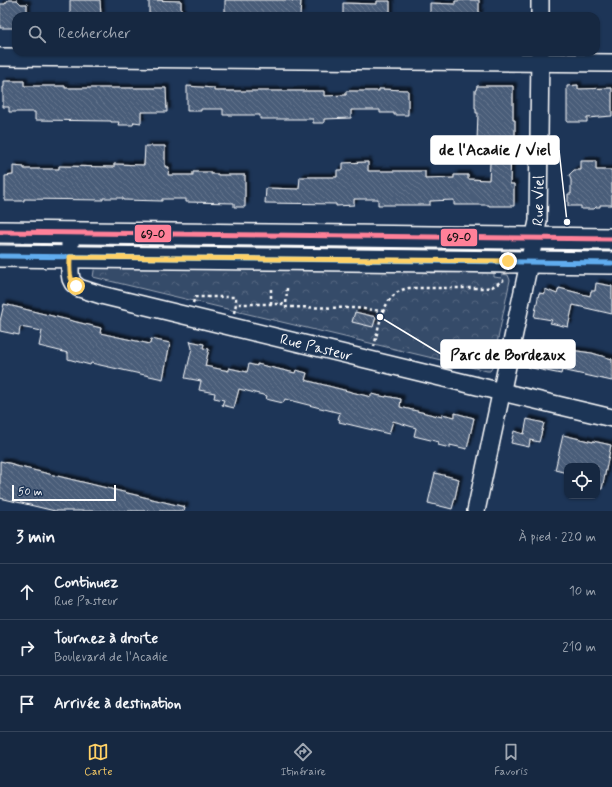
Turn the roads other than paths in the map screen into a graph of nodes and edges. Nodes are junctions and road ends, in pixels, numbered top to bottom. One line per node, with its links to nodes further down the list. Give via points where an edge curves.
1 (540, 0): 2 (street)
2 (540, 12)
3 (0, 57): 4 (street)
4 (540, 57): 5 (street); 8 (street, Rue Viel, via 538,221)
5 (612, 63)
6 (0, 232): 7 (main road)
7 (70, 233): 8 (main road); 11 (street, Rue Pasteur)
8 (535, 238): 9 (main road); 12 (street, Rue Viel)
9 (612, 239)
10 (0, 256): 11 (main road)
11 (70, 257): 12 (main road); 14 (street, Rue Pasteur, via 73,283 90,292)
12 (530, 261): 13 (main road); 14 (street, Rue Viel)
13 (612, 263)
14 (502, 392): 15 (street, Rue Pasteur); 16 (street, Rue Viel)
15 (612, 418)
16 (476, 511)

